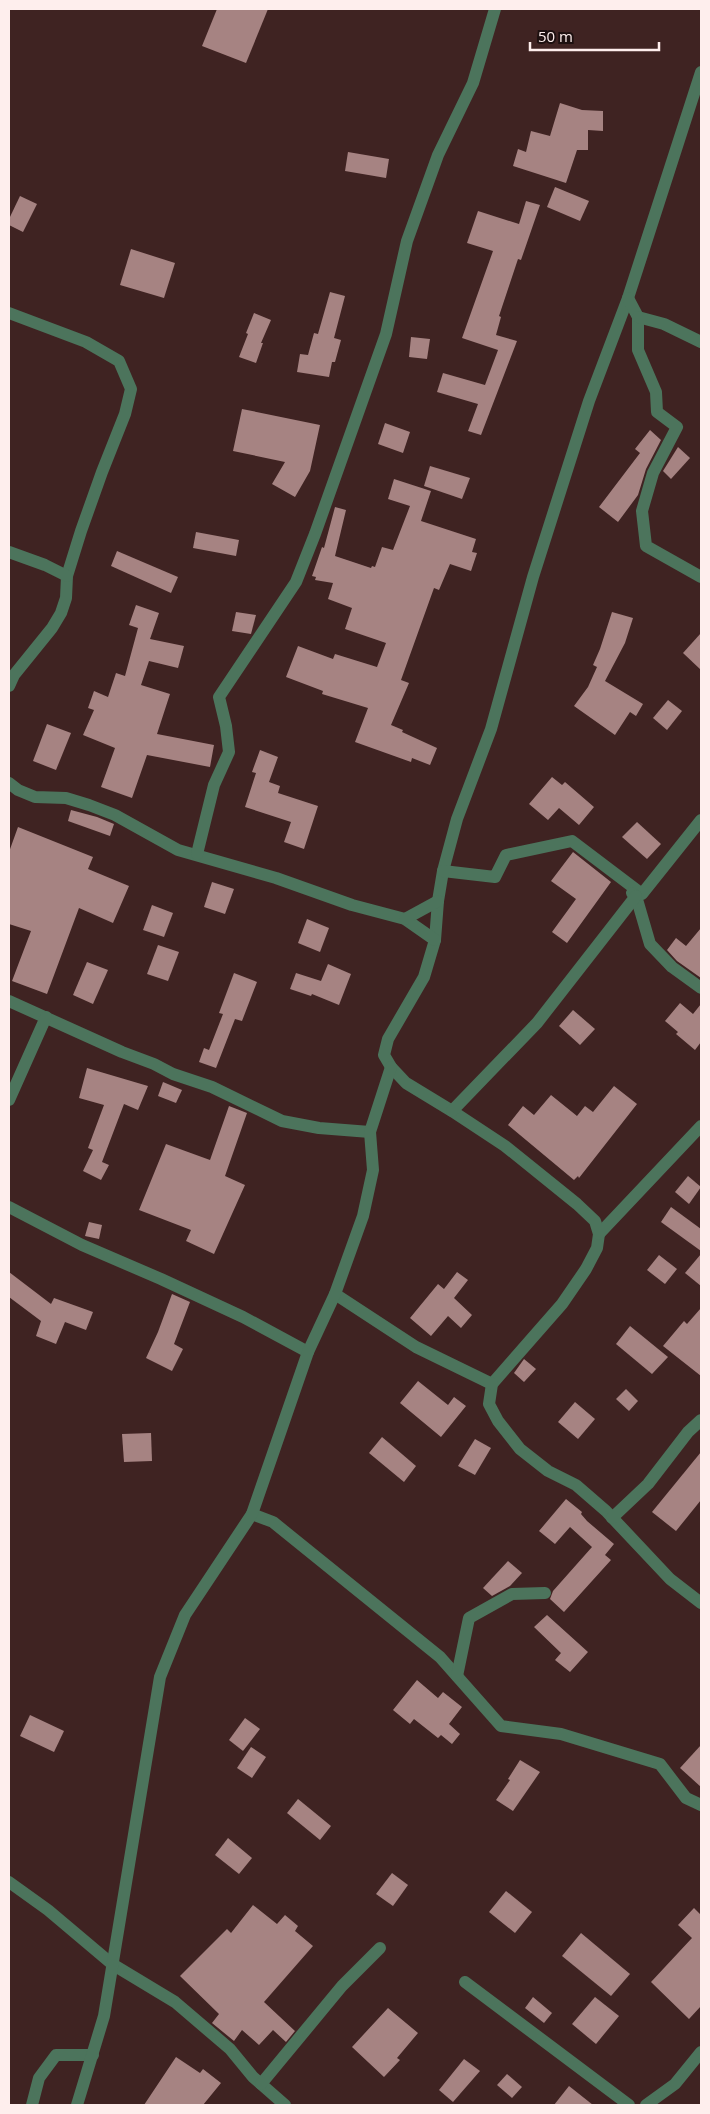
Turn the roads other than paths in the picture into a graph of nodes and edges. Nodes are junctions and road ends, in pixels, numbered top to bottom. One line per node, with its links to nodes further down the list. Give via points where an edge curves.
1 (495, 9): 14 (street, via 473,83 438,155 407,241 386,334 296,582 219,697 229,752 214,785)
2 (701, 72): 3 (street)
3 (628, 298): 5 (street); 15 (street, via 589,401 533,577 490,729 457,820)
4 (9, 313): 8 (street, via 86,342 118,361 131,389 126,414 102,472)
5 (638, 318): 6 (street, via 664,324); 9 (street, via 638,350 656,392 656,412 677,428 653,473 642,511 646,546)
6 (701, 342)
7 (9, 552): 8 (street)
8 (67, 576): 10 (street, via 66,598 61,613)
9 (701, 578)
10 (9, 686)
11 (9, 783): 14 (street, via 36,797 66,798 89,805 115,815 178,850)
12 (701, 820): 13 (street, via 642,894)
13 (572, 841): 15 (street, via 506,854 495,877); 16 (street)
14 (197, 854): 18 (street, via 352,905)
15 (443, 870): 17 (street)
16 (636, 896): 20 (street, via 650,944 672,967); 25 (street, via 537,1023)
17 (438, 902): 18 (street); 19 (street)
18 (406, 919): 19 (street)
19 (434, 940): 23 (street, via 424,977 388,1039 384,1055)
20 (701, 988)
21 (9, 1001): 22 (street)
22 (46, 1017): 24 (street); 27 (street, via 122,1052 212,1087 282,1121)
23 (391, 1068): 25 (street, via 406,1083); 27 (street)
24 (9, 1100)
25 (452, 1111): 29 (street, via 505,1146 577,1204 595,1221)
26 (701, 1126): 29 (street)
27 (370, 1132): 30 (street, via 373,1170 363,1216)
28 (9, 1207): 31 (street, via 82,1245 243,1317)
29 (599, 1234): 32 (street, via 597,1248 562,1304)
30 (335, 1294): 31 (street); 32 (street, via 416,1347)
31 (308, 1352): 34 (street)
32 (492, 1384): 35 (street, via 490,1404 498,1421 520,1449 548,1471 576,1485)
33 (701, 1420): 35 (street, via 648,1484)
34 (252, 1514): 38 (street, via 273,1522 440,1657); 42 (street, via 185,1615 160,1677)
35 (612, 1518): 37 (street, via 670,1579)
36 (545, 1593): 38 (street, via 512,1594 469,1618)
37 (701, 1604)
38 (457, 1676): 39 (street, via 501,1726 561,1734 660,1764 686,1798)
39 (701, 1804)
40 (9, 1882): 42 (street)
41 (380, 1948): 46 (street, via 342,1986)
42 (112, 1964): 45 (street, via 104,2016); 46 (street, via 175,2002 230,2049)
43 (465, 1982): 50 (street)
44 (701, 2052): 51 (street, via 675,2084)
45 (93, 2055): 47 (street, via 56,2055 39,2078); 48 (street)
46 (261, 2084): 49 (street)
47 (32, 2105)
48 (77, 2105)
49 (285, 2105)
50 (629, 2105)
51 (646, 2105)

